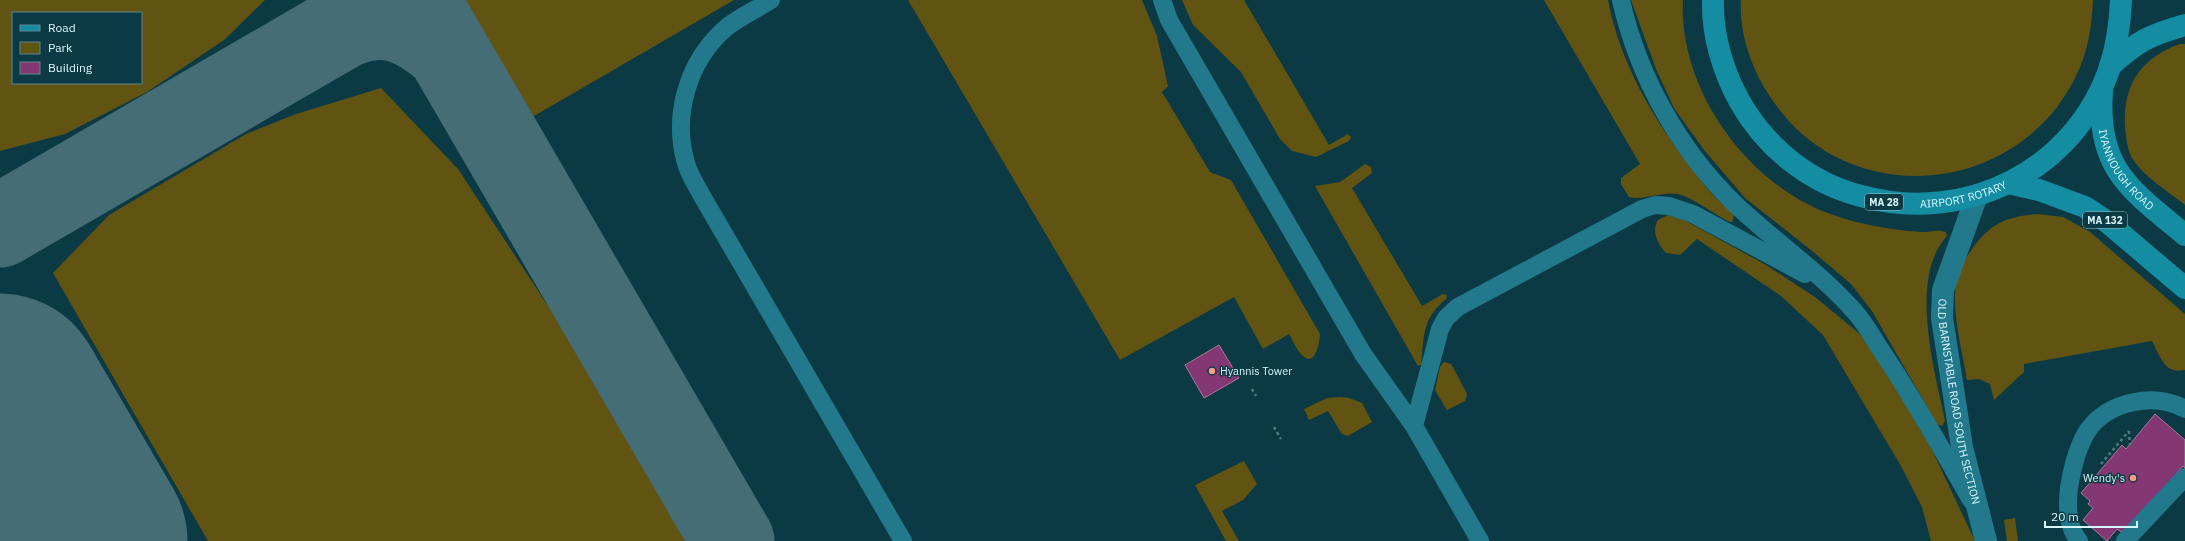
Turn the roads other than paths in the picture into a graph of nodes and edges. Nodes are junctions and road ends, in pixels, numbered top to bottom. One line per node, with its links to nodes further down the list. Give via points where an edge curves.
1 (771, 0): 18 (lane, via 728,27 713,40 700,58 685,89 682,110 682,145 686,165)
2 (1162, 0): 15 (lane, via 1169,20 1363,354)
3 (1621, 0): 12 (lane, via 1626,23 1666,115 1703,168 1735,204)
4 (1713, 0): 10 (main road, AIRPORT ROTARY / MA 28, via 1719,50 1735,92 1759,131 1792,162 1831,186 1897,204 1943,203)
5 (2120, 0): 7 (main road, AIRPORT ROTARY, via 2120,22)
6 (2185, 25): 7 (main road, MA 28, via 2156,33 2134,45)
7 (2110, 66): 8 (main road, AIRPORT ROTARY / MA 28)
8 (2102, 87): 9 (main road, AIRPORT ROTARY / MA 28, via 2078,126 2063,143 2028,172); 11 (main road, IYANNOUGH ROAD, via 2100,116 2111,162 2133,191)
9 (2008, 183): 10 (main road, AIRPORT ROTARY / MA 28); 13 (main road, MA 132, via 2039,190 2085,207 2106,221)
10 (1977, 195): 17 (street, OLD BARNSTABLE ROAD SOUTH SECTION, via 1943,290 1942,318 1962,447)
11 (2185, 235)
12 (1830, 288): 15 (lane, via 1693,214 1670,206 1655,205 1642,209 1458,308 1446,318 1440,329); 17 (lane, via 1856,313 1911,395)
13 (2185, 288)
14 (2185, 409): 21 (lane, via 2167,401 2150,399 2110,412 2089,430 2072,468 2068,498 2069,518)
15 (1414, 426): 19 (lane)
16 (2185, 477): 22 (lane)
17 (1978, 514): 20 (street, OLD BARNSTABLE ROAD SOUTH SECTION)
18 (903, 541)
19 (1480, 541)
20 (1986, 541)
21 (2078, 541)
22 (2125, 541)

